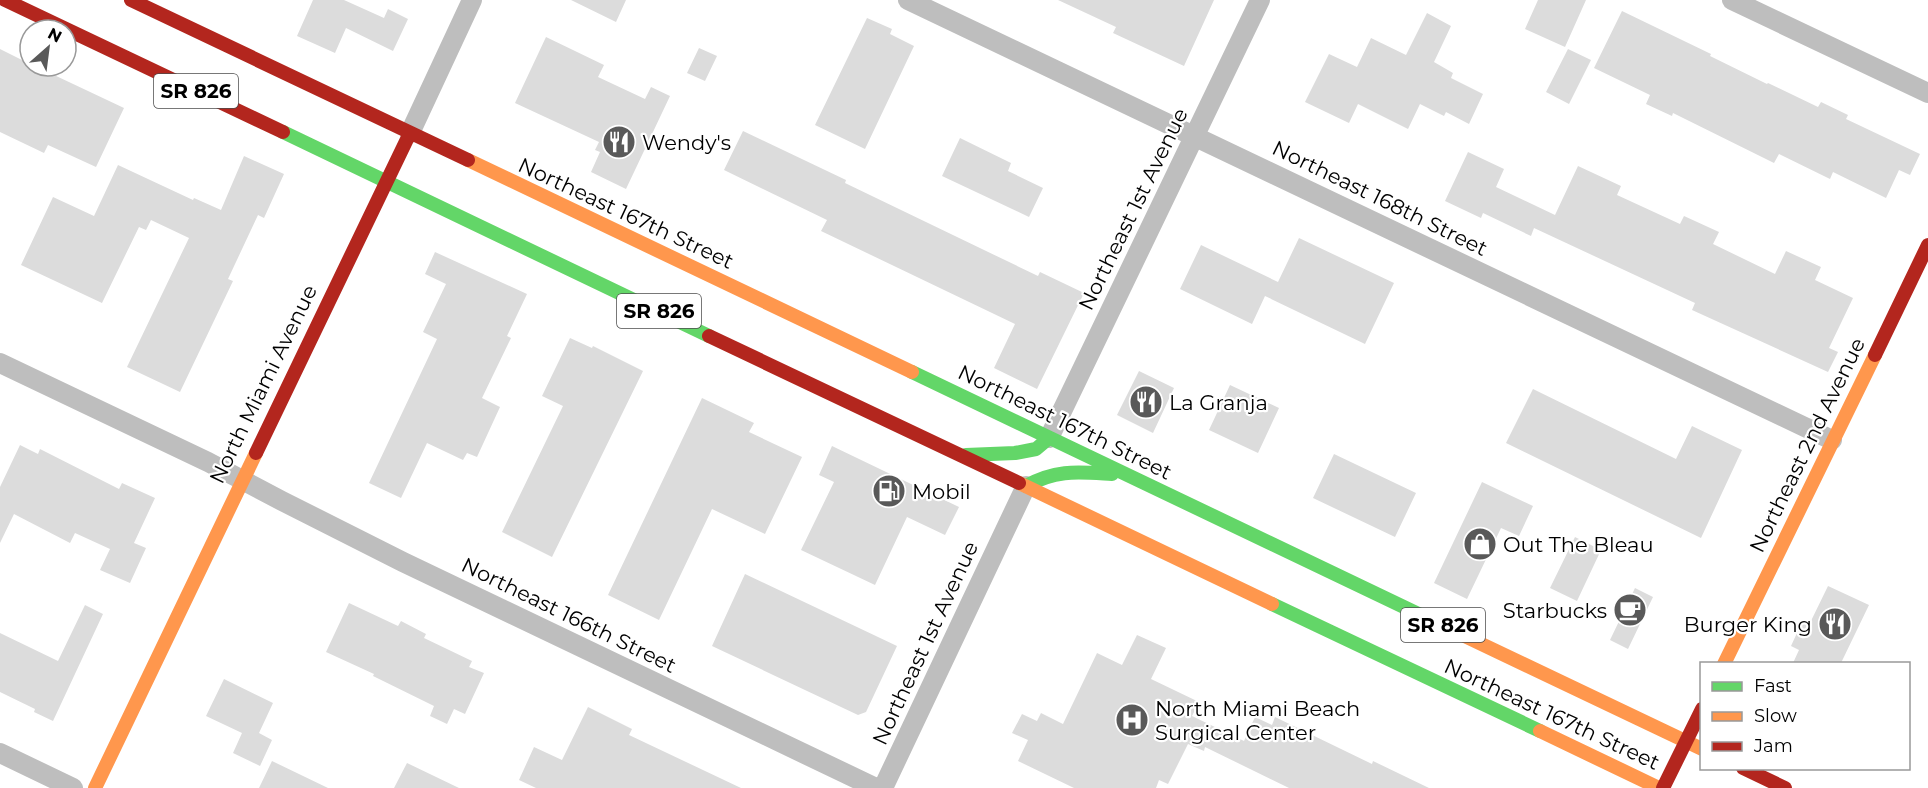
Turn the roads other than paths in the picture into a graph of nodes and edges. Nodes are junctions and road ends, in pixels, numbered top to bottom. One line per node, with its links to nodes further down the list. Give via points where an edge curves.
1 (5, 0): 10 (main road, SR 826)
2 (131, 0): 8 (main road, SR 826)
3 (472, 0): 8 (street, North Miami Avenue)
4 (908, 0): 9 (street, Northeast 168th Street)
5 (1260, 0): 9 (street, Northeast 1st Avenue)
6 (1732, 0): 7 (street)
7 (1928, 93)
8 (410, 133): 10 (main road, North Miami Avenue); 13 (main road, Northeast 167th Street / SR 826)
9 (1195, 136): 13 (street, Northeast 1st Avenue); 14 (street, Northeast 168th Street)
10 (387, 182): 15 (main road, Northeast 167th Street / SR 826); 17 (main road, North Miami Avenue)
11 (1928, 244): 14 (main road, Northeast 2nd Avenue)
12 (0, 363): 17 (street, Northeast 166th Street)
13 (1049, 438): 15 (main road, via 1036,449); 16 (main road, Northeast 167th Street / SR 826)
14 (1832, 440): 19 (main road, Northeast 2nd Avenue)
15 (960, 455): 18 (main road, Northeast 167th Street / SR 826)
16 (1128, 476): 18 (main road, via 1062,471); 21 (main road, Northeast 167th Street / SR 826)
17 (243, 481): 26 (main road, North Miami Avenue); 27 (street, Northeast 166th Street, via 403,562)
18 (1026, 486): 28 (street, Northeast 1st Avenue); 29 (main road, Northeast 167th Street / SR 826)
19 (1724, 662)
20 (1700, 712): 21 (main road)
21 (1686, 741): 22 (main road, Northeast 167th Street / SR 826); 29 (main road)
22 (1700, 748)
23 (0, 753): 25 (street)
24 (1747, 770): 30 (main road)
25 (73, 788)
26 (95, 788)
27 (876, 788)
28 (883, 788)
29 (1661, 788)
30 (1785, 788)

